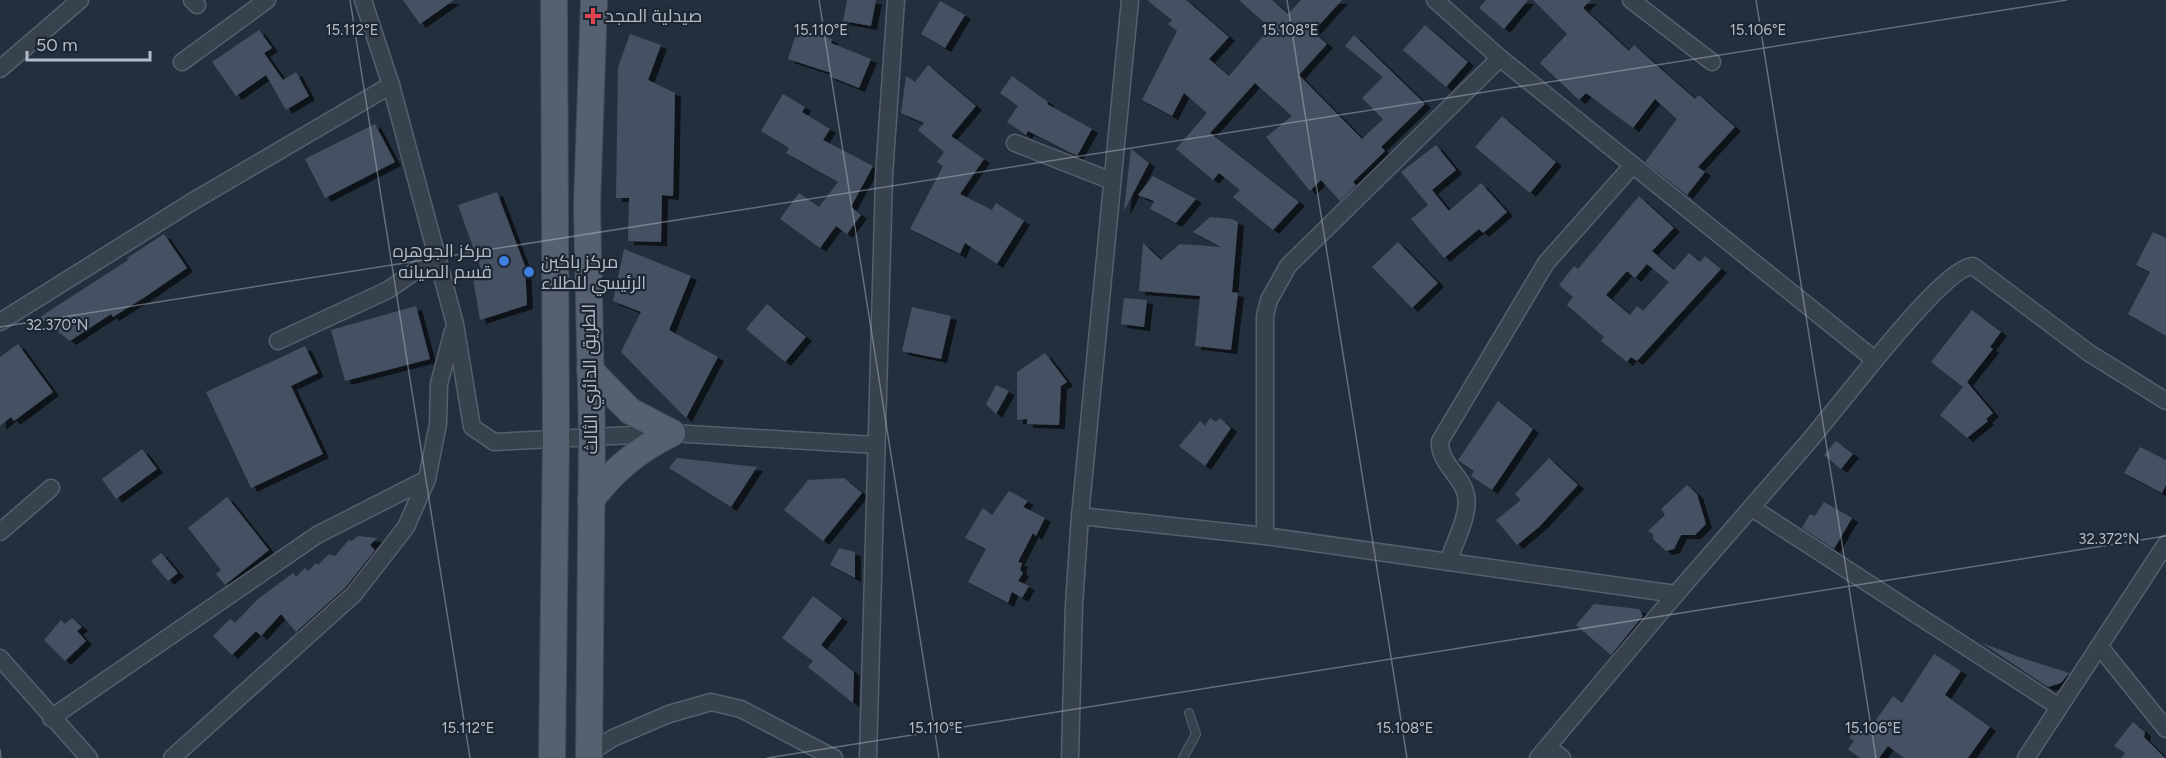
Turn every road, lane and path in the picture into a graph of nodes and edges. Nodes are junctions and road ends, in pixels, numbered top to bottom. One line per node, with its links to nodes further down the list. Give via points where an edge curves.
1 (80, 0): 13 (street)
2 (267, 0): 11 (street)
3 (363, 0): 14 (street)
4 (554, 0): 27 (main road, الطريق الدائري الثالث)
5 (594, 0): 23 (main road, الطريق الدائري الثالث, via 587,206)
6 (896, 0): 28 (street, via 884,176)
7 (1130, 0): 17 (street)
8 (1435, 0): 10 (street)
9 (1631, 0): 12 (street)
10 (1500, 58): 16 (street); 35 (street, via 1288,266 1269,300 1264,334)
11 (182, 62)
12 (1712, 62)
13 (0, 69)
14 (391, 85): 18 (street); 19 (street, via 190,203)
15 (1015, 143): 17 (street)
16 (1633, 165): 22 (street); 37 (street, via 1546,263 1440,441 1445,460 1467,497)
17 (1112, 181): 33 (street)
18 (437, 256): 20 (street); 21 (street, via 388,290)
19 (0, 322)
20 (455, 324): 27 (street, via 472,427 494,442); 29 (street, via 439,384 438,424)
21 (278, 341)
22 (1875, 360): 24 (street, via 1959,269 1972,266 2090,352); 32 (street)
23 (590, 370): 25 (main road, via 630,411); 26 (main road, الطريق الدائري الثالث)
24 (2166, 401)
25 (672, 433): 26 (street); 28 (street); 31 (main road, via 618,467)
26 (592, 436): 27 (street); 31 (main road, الطريق الدائري الثالث)
27 (556, 439): 49 (main road, الطريق الدائري الثالث)
28 (875, 445): 51 (street)
29 (427, 479): 43 (street, via 317,535); 48 (street, via 406,527 354,594)
30 (51, 488): 34 (street)
31 (591, 500): 45 (main road, الطريق الدائري الثالث)
32 (1752, 508): 38 (street); 41 (street)
33 (1080, 516): 35 (street); 52 (street)
34 (0, 532)
35 (1265, 536): 37 (street)
36 (2166, 544): 39 (street)
37 (1448, 562): 38 (street)
38 (1676, 594): 46 (street)
39 (2100, 647): 41 (street); 44 (street)
40 (0, 658): 43 (street)
41 (2059, 707): 54 (street)
42 (1189, 713): 53 (lane, via 1196,734)
43 (51, 718): 47 (street)
44 (2166, 729)
45 (589, 755): 50 (street, via 613,738 669,714 711,702 741,710)
46 (1550, 755)
47 (89, 758)
48 (172, 758)
49 (552, 758)
50 (834, 758)
51 (868, 758)
52 (1070, 758)
53 (1184, 758)
54 (2026, 758)

